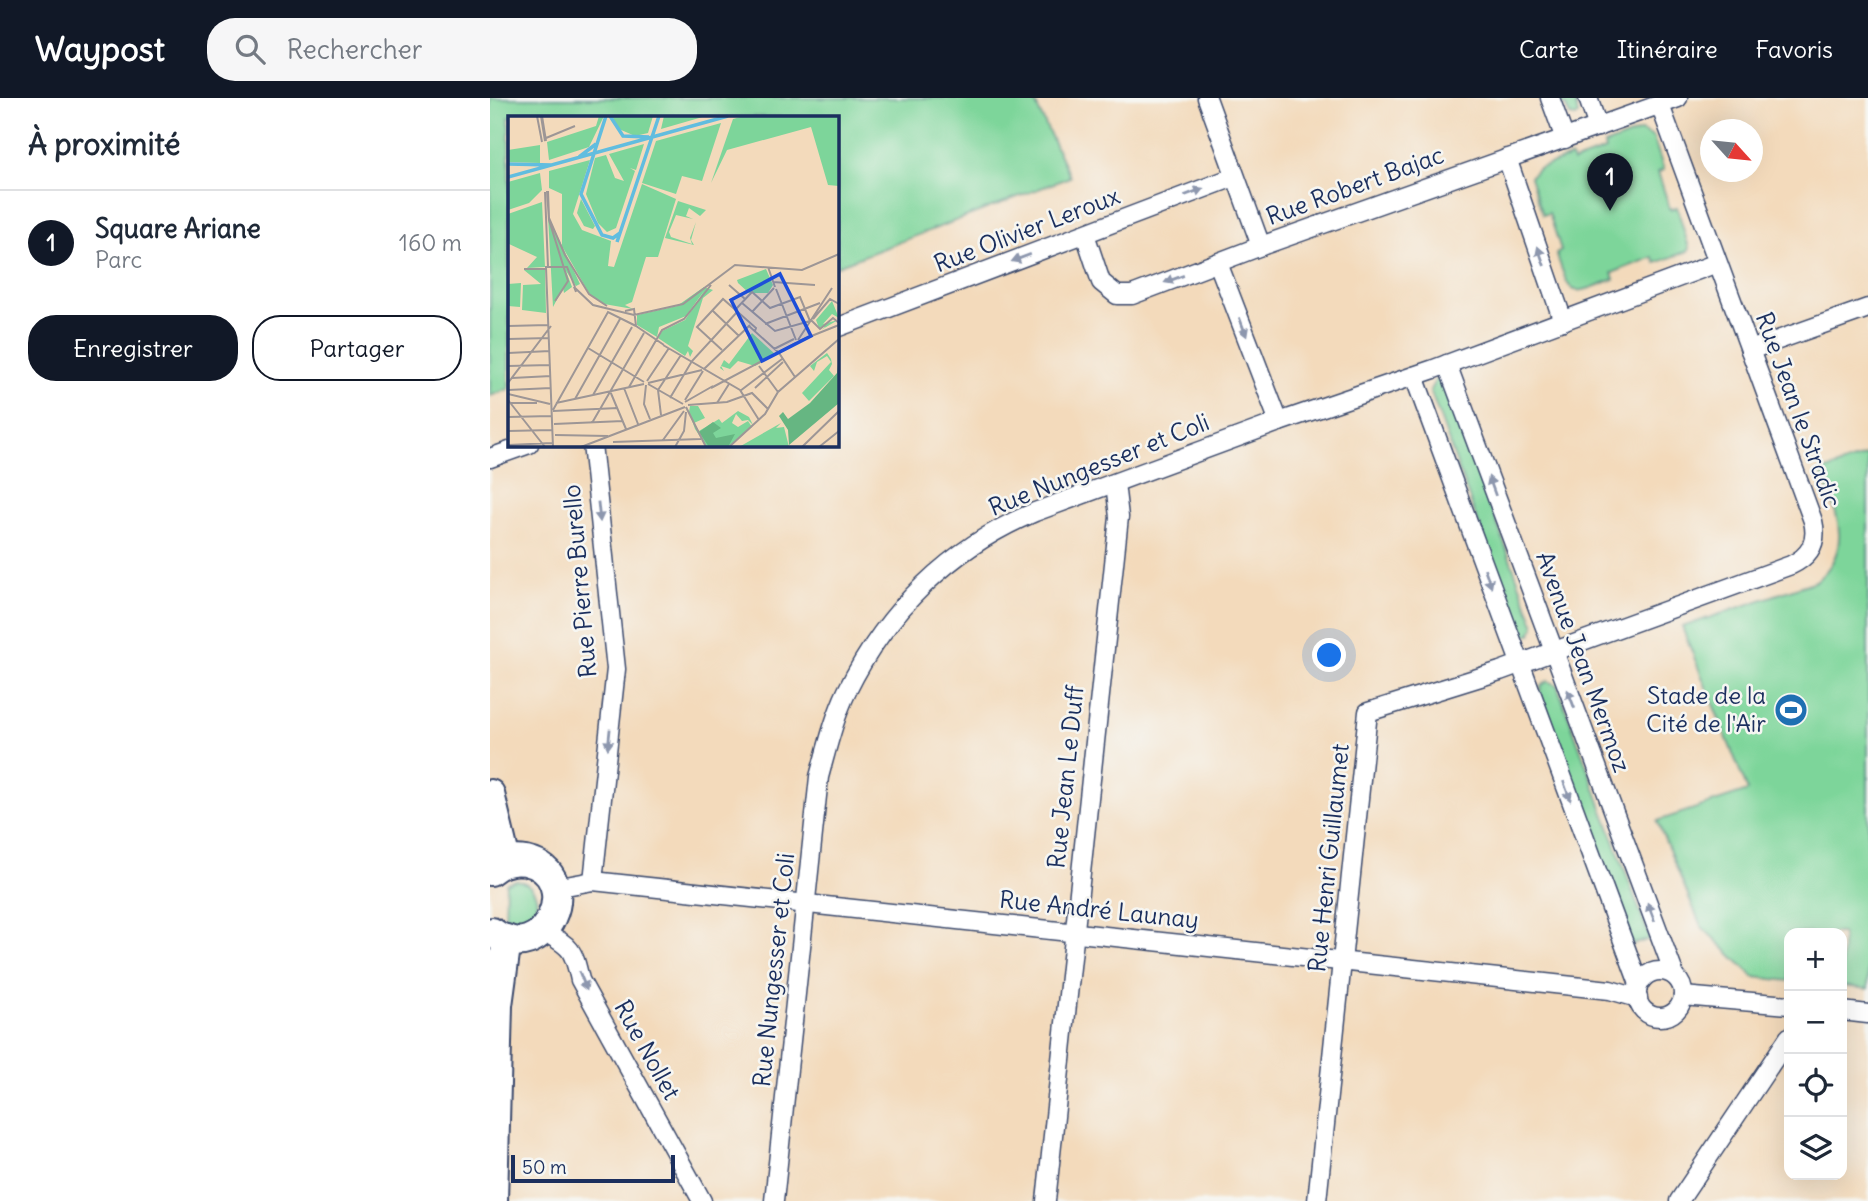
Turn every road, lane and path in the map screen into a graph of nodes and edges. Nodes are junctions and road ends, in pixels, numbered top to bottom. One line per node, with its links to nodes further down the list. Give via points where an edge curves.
1 (1207, 98): 9 (street)
2 (1550, 98): 7 (street)
3 (1588, 98): 6 (street)
4 (1678, 98): 5 (street, Rue Robert Bajac)
5 (1660, 105): 6 (street, Rue Robert Bajac); 13 (street, Rue Jean le Stradic)
6 (1598, 127): 7 (street, Rue Robert Bajac)
7 (1565, 139): 8 (street, Rue Robert Bajac)
8 (1507, 158): 11 (street, Rue Robert Bajac); 15 (street, one-way to 8)
9 (1234, 177): 10 (street, Rue Olivier Leroux, one-way to 9); 11 (street)
10 (1085, 234): 12 (street, Rue Robert Bajac, one-way to 10, via 1132,295 1117,295 1101,282); 16 (street, Rue Olivier Leroux, one-way to 16)
11 (1261, 246): 12 (street, Rue Robert Bajac)
12 (1218, 263): 20 (street, one-way to 20)
13 (1717, 263): 15 (street, Rue Nungesser et Coli); 17 (street, Rue Jean le Stradic)
14 (1868, 308): 17 (street)
15 (1563, 321): 18 (street, Rue Nungesser et Coli)
16 (838, 327)
17 (1751, 350): 25 (street, Rue Jean le Stradic, via 1813,521 1815,532 1808,554 1791,565)
18 (1447, 364): 19 (street, Rue Nungesser et Coli); 25 (street, Avenue Jean Mermoz, one-way to 18)
19 (1414, 376): 20 (street, Rue Nungesser et Coli); 26 (street, one-way to 26)
20 (1279, 422): 24 (street, Rue Nungesser et Coli)
21 (523, 446): 23 (street)
22 (592, 446): 29 (street, Rue Pierre Burello, one-way to 29, via 616,669)
23 (490, 458)
24 (1115, 483): 31 (street, Rue Nungesser et Coli, via 1014,520 974,544 921,586 874,642 846,693 818,777); 33 (street, Rue Jean Le Duff, via 1119,517)
25 (1553, 652): 26 (street, Rue Henri Guillaumet); 36 (street, Avenue Jean Mermoz, one-way to 25)
26 (1520, 664): 35 (street, Rue Henri Guillaumet, via 1368,712); 37 (street, one-way to 37)
27 (490, 794): 28 (main road)
28 (498, 866): 30 (main road, via 518,860 531,862 550,877)
29 (593, 881): 30 (street, Rue André Launay); 31 (street, Rue André Launay)
30 (555, 888): 32 (main road, via 555,912)
31 (805, 902): 33 (street, Rue André Launay); 45 (street, Rue Nungesser et Coli)
32 (543, 931): 34 (main road, via 522,940); 44 (street, Rue Nollet, one-way to 44, via 567,945 575,956 580,980)
33 (1074, 932): 35 (street, Rue André Launay); 46 (street, Rue Jean Le Duff)
34 (498, 935): 43 (main road)
35 (1343, 961): 37 (street, Rue André Launay); 47 (street, Rue Henri Guillaumet)
36 (1675, 976): 37 (street, via 1655,971); 38 (street)
37 (1638, 991): 38 (street, via 1640,1005 1651,1015 1665,1016 1677,1009)
38 (1683, 996): 39 (street)
39 (1784, 1006)
40 (1847, 1012): 41 (street)
41 (1868, 1014)
42 (1784, 1044): 48 (street)
43 (493, 1201)
44 (702, 1201)
45 (774, 1201)
46 (1046, 1201)
47 (1317, 1201)
48 (1679, 1201)

